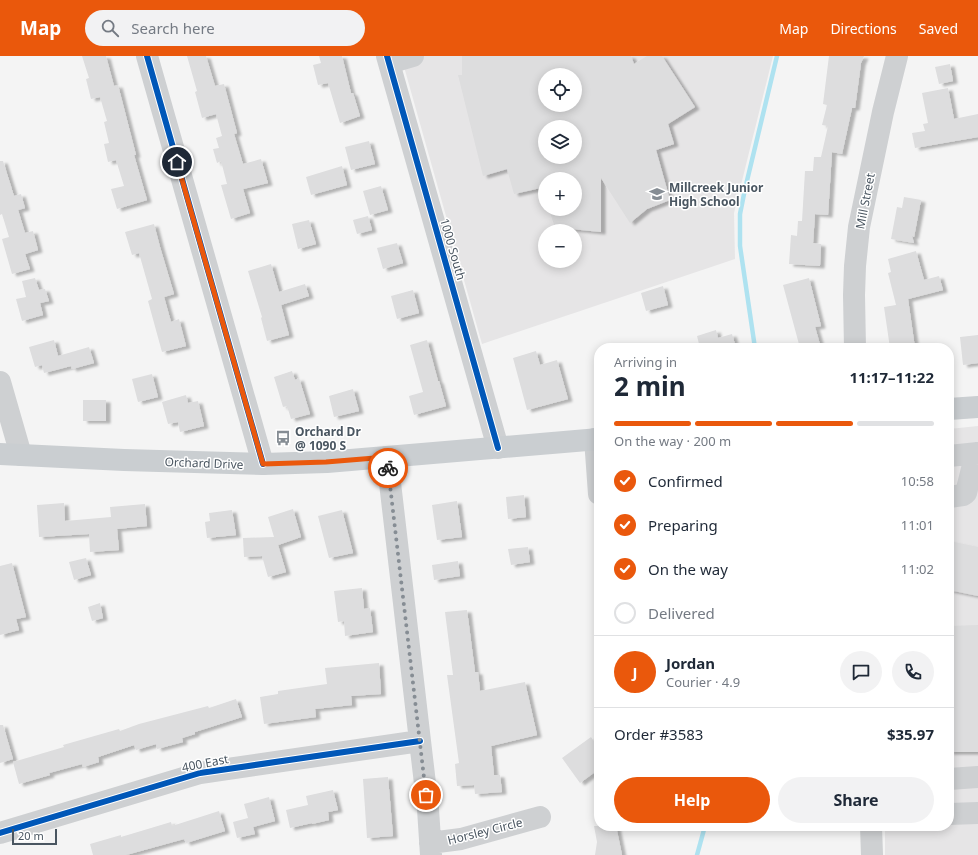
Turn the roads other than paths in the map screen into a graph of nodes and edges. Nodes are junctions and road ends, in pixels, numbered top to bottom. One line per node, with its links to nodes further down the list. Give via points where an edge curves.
1 (147, 56): 15 (street)
2 (413, 56): 4 (street)
3 (897, 56): 5 (street, Mill Street, via 882,112 859,227 854,288)
4 (388, 59): 10 (street, 1000 South)
5 (855, 343)
6 (0, 382): 12 (street)
7 (978, 407): 8 (main road)
8 (954, 409)
9 (594, 439): 10 (main road, Orchard Drive)
10 (498, 448): 14 (main road, Orchard Drive)
11 (977, 453): 13 (street); 16 (street, via 966,492)
12 (11, 454): 15 (main road, Orchard Drive)
13 (954, 455)
14 (387, 457): 15 (main road, Orchard Drive); 17 (street)
15 (263, 464)
16 (954, 496)
17 (420, 741): 24 (street, 400 East, via 200,774); 25 (street)
18 (978, 777): 19 (street)
19 (954, 778)
20 (978, 813): 21 (street)
21 (954, 814)
22 (540, 817): 25 (street, Horsley Circle)
23 (871, 831): 26 (street)
24 (0, 833)
25 (430, 849)
26 (872, 855)

